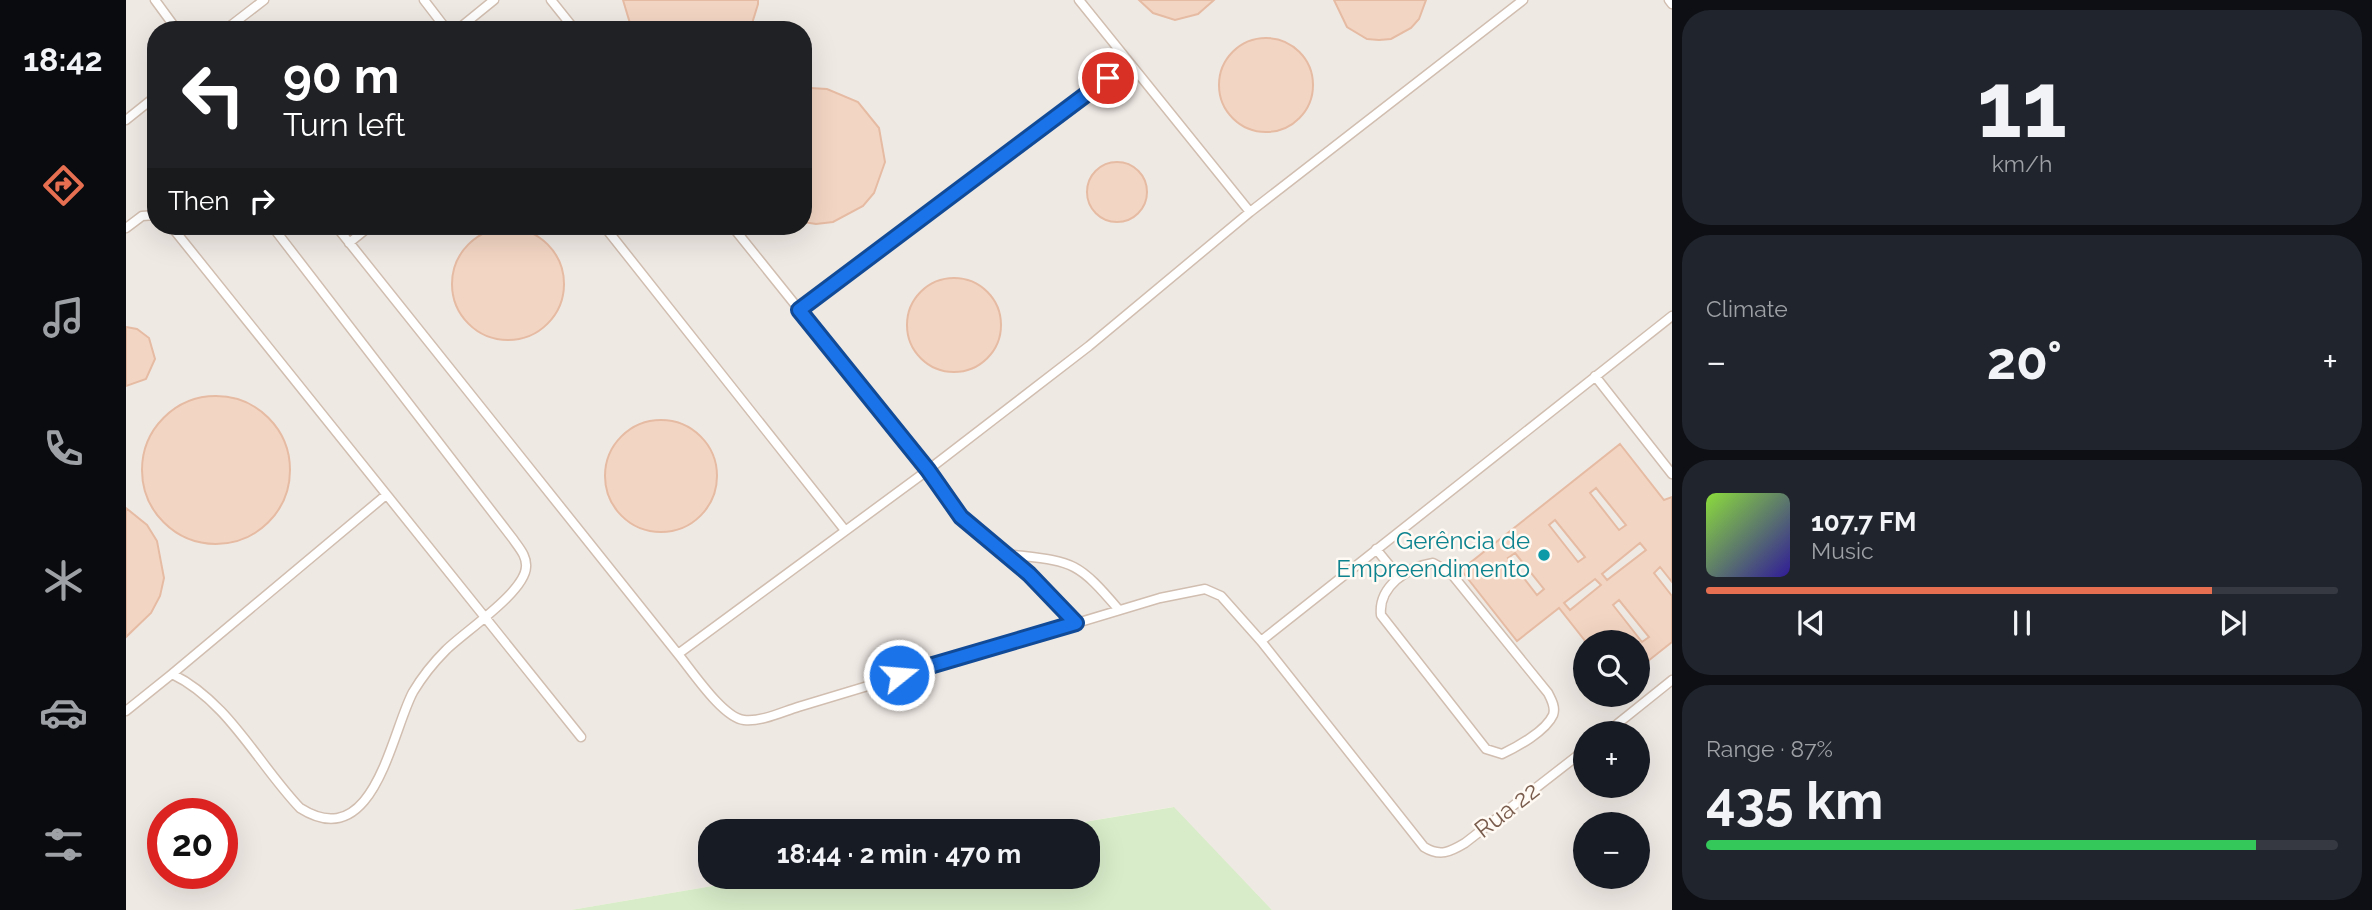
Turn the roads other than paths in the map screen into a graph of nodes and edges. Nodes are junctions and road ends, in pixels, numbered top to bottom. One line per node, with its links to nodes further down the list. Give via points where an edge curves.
1 (155, 0): 9 (lane)
2 (424, 0): 11 (lane)
3 (494, 0): 12 (lane)
4 (551, 0): 13 (lane)
5 (1079, 0): 14 (lane)
6 (1523, 0): 8 (lane)
7 (261, 1): 10 (lane)
8 (1512, 3): 17 (lane)
9 (170, 21)
10 (236, 21)
11 (440, 21)
12 (468, 21)
13 (568, 21)
14 (1128, 62): 17 (lane); 27 (lane)
15 (147, 103): 16 (lane)
16 (126, 120)
17 (1250, 212): 30 (lane, via 1089,346)
18 (147, 216): 19 (lane)
19 (126, 228)
20 (178, 235): 32 (lane)
21 (279, 235): 38 (lane, via 524,556 526,572 521,582)
22 (343, 235): 26 (lane)
23 (359, 235): 26 (lane)
24 (611, 235): 33 (lane)
25 (739, 235): 27 (lane)
26 (349, 243): 41 (lane)
27 (799, 310): 30 (lane)
28 (1672, 316): 29 (lane)
29 (1595, 376): 31 (lane); 34 (lane)
30 (928, 470): 33 (lane); 35 (lane, via 961,517)
31 (1671, 471)
32 (386, 495): 38 (lane); 42 (lane)
33 (844, 529): 41 (lane)
34 (1376, 549): 36 (lane); 40 (lane)
35 (1006, 554): 37 (lane, via 1080,568); 39 (lane)
36 (1398, 576): 36 (lane, via 1433,563 1450,572 1548,693 1554,709 1547,723 1502,754 1486,749 1383,620 1381,603)
37 (1119, 610): 39 (lane); 40 (lane, via 1194,589 1211,590)
38 (483, 616): 42 (lane, via 444,651 413,692 380,778 367,797 337,817 318,817 300,808 213,702); 46 (lane)
39 (1076, 623): 41 (lane, via 748,720 725,710)
40 (1261, 640): 47 (lane, Rua 22, via 1424,847 1442,854 1458,847)
41 (678, 654)
42 (172, 674): 44 (lane)
43 (1672, 680): 45 (lane)
44 (126, 711)
45 (1621, 721)
46 (581, 737)
47 (1573, 759)

